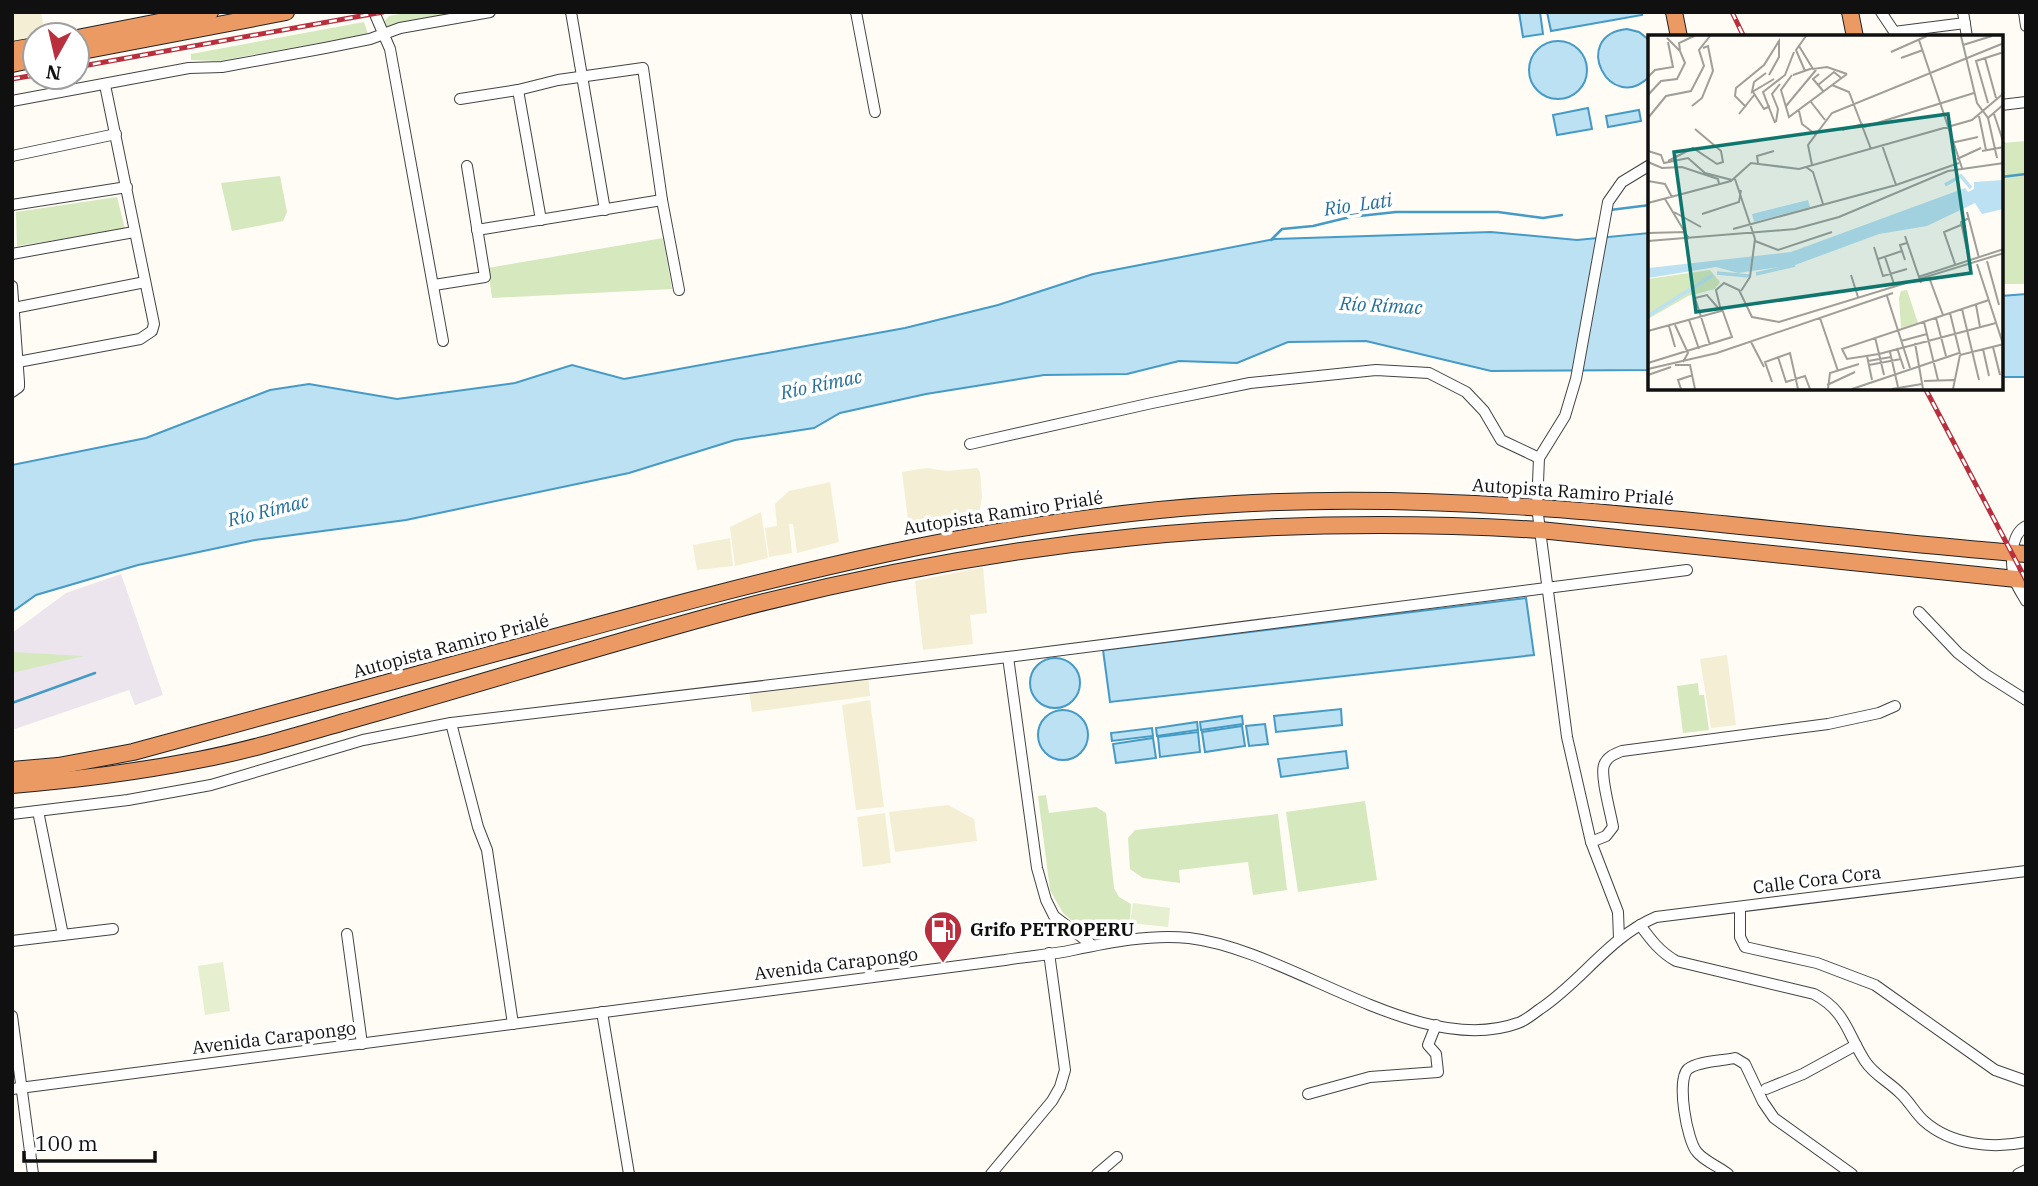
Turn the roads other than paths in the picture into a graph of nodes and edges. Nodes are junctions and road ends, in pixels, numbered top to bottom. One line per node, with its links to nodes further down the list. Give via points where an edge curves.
1 (210, 12): 13 (highway)
2 (286, 12): 13 (highway)
3 (374, 12): 14 (street)
4 (490, 12): 14 (street)
5 (571, 12): 20 (street)
6 (856, 12): 27 (street)
7 (1674, 12): 16 (highway)
8 (1850, 12): 17 (highway)
9 (1881, 12): 15 (street)
10 (2024, 12): 12 (street)
11 (1964, 18): 15 (street)
12 (2026, 26)
13 (150, 31): 18 (highway); 19 (highway)
14 (383, 34): 21 (street, via 299,53); 41 (street, via 390,49)
15 (1895, 34)
16 (1679, 35)
17 (1855, 35)
18 (91, 37)
19 (91, 48)
20 (583, 76): 22 (street); 33 (street, via 643,68); 35 (street)
21 (105, 85): 24 (street); 28 (street)
22 (518, 90): 23 (street); 36 (street)
23 (460, 99)
24 (12, 101)
25 (2026, 102): 26 (street)
26 (2003, 105)
27 (875, 113)
28 (116, 134): 29 (street); 32 (street)
29 (12, 156)
30 (1648, 165): 49 (street, via 1629,177 1608,202 1576,379 1565,416)
31 (467, 166): 37 (street)
32 (127, 187): 34 (street); 38 (street)
33 (662, 200): 35 (street); 43 (street)
34 (12, 205)
35 (605, 210): 36 (street)
36 (541, 220): 37 (street)
37 (477, 230): 41 (street, via 485,277)
38 (134, 232): 39 (street); 40 (street)
39 (12, 254)
40 (145, 282): 44 (street); 46 (street, via 154,324 140,339)
41 (434, 285): 45 (street)
42 (12, 286): 44 (street)
43 (678, 290)
44 (14, 308): 46 (street)
45 (443, 341)
46 (18, 362): 47 (street, via 19,387)
47 (12, 393)
48 (971, 444): 49 (street, via 1250,383 1376,370 1429,373 1465,392 1501,440)
49 (1539, 458): 50 (street)
50 (1536, 507): 52 (street); 53 (highway, Autopista Ramiro Prialé); 62 (highway, Autopista Ramiro Prialé, via 1401,499 1236,504 1020,527 741,586 133,752)
51 (2026, 526): 53 (street, via 2017,535)
52 (1540, 530): 55 (street); 56 (highway); 63 (highway, via 1376,524 1248,527 1111,538 948,562 741,608 201,760)
53 (2019, 554): 56 (street)
54 (1687, 570): 55 (street)
55 (1547, 587): 58 (street); 66 (street, via 1567,737)
56 (2023, 590)
57 (1919, 612): 59 (street, via 1958,653)
58 (1008, 657): 61 (street); 76 (street, via 1037,868 1046,900 1054,916)
59 (2026, 700)
60 (1895, 706): 66 (street, via 1828,724 1613,755 1603,771 1613,827)
61 (451, 723): 64 (street, via 363,740 211,785); 80 (street, via 487,850)
62 (12, 770)
63 (12, 785)
64 (38, 811): 65 (street); 73 (street)
65 (12, 814)
66 (1591, 842): 69 (street)
67 (2026, 871): 68 (street, Calle Cora Cora)
68 (1740, 908): 70 (street, Calle Cora Cora, via 1667,915); 84 (street, via 1740,937 1745,947 1817,964 1875,985 1996,1070)
69 (1618, 912): 70 (street); 74 (street)
70 (1639, 926): 74 (street, Calle Cora Cora); 83 (street, via 1676,961 1814,994 1838,1010)
71 (113, 929): 73 (street)
72 (347, 934): 82 (street)
73 (62, 935): 75 (street)
74 (1619, 939): 81 (street, Avenida Carapongo, via 1559,997 1519,1023 1488,1031)
75 (12, 941)
76 (1092, 945): 77 (street, Avenida Carapongo); 81 (street, Avenida Carapongo, via 1189,939 1239,951 1409,1021)
77 (1049, 953): 78 (street, Avenida Carapongo); 93 (street, via 1065,1070 1052,1101)
78 (602, 1012): 80 (street, Avenida Carapongo); 92 (street)
79 (12, 1016): 85 (street)
80 (513, 1024): 82 (street, Avenida Carapongo)
81 (1436, 1026): 87 (street, via 1428,1045 1436,1054 1438,1072 1370,1077)
82 (362, 1044): 85 (street, Avenida Carapongo)
83 (1856, 1045): 86 (street); 88 (street, via 1876,1074 1943,1133 1989,1145)
84 (2026, 1081)
85 (17, 1088): 91 (street)
86 (1766, 1089)
87 (1308, 1094)
88 (2026, 1142)
89 (1117, 1157): 94 (street)
90 (2026, 1170): 97 (street)
91 (33, 1174)
92 (628, 1174)
93 (991, 1174)
94 (1097, 1174)
95 (1728, 1174): 96 (street, via 1695,1151 1682,1083 1691,1067 1735,1058 1745,1064 1773,1118)
96 (1852, 1174)
97 (2018, 1174)

